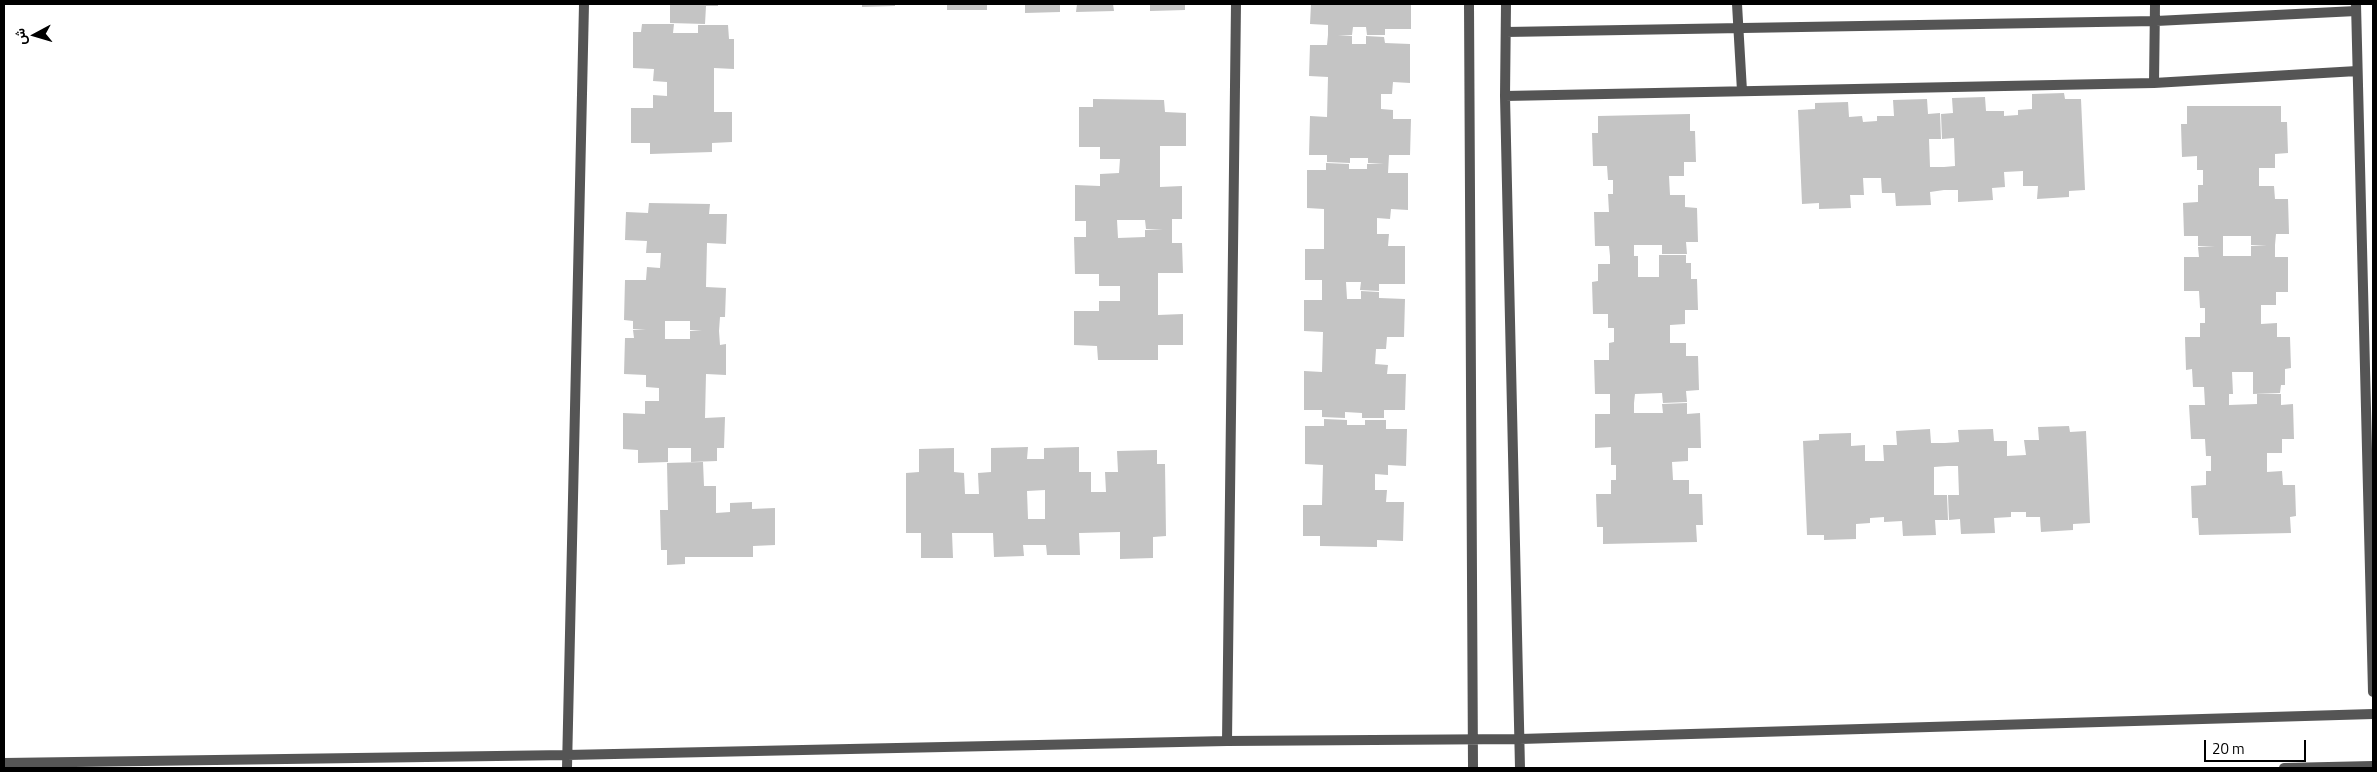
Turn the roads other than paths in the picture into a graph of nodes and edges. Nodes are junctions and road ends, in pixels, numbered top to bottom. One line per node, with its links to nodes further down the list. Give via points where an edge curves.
1 (584, 4): 20 (street)
2 (1236, 4): 19 (street)
3 (1469, 4): 17 (street)
4 (1506, 4): 10 (street)
5 (1737, 4): 9 (street)
6 (2155, 4): 8 (street)
7 (2356, 8): 8 (street); 11 (street)
8 (2156, 21): 9 (street); 12 (street)
9 (1737, 28): 10 (street); 13 (street)
10 (1506, 32): 14 (street)
11 (2357, 71): 12 (street); 15 (street)
12 (2154, 83): 13 (street)
13 (1742, 91): 14 (street)
14 (1506, 96): 18 (street)
15 (2373, 692)
16 (2373, 714): 18 (street)
17 (1472, 739): 18 (street); 19 (street); 24 (street)
18 (1520, 739): 25 (street)
19 (1227, 741): 20 (street)
20 (567, 755): 21 (street); 23 (street)
21 (4, 763)
22 (2373, 766): 26 (street)
23 (568, 768)
24 (1473, 768)
25 (1520, 768)
26 (2284, 768)

